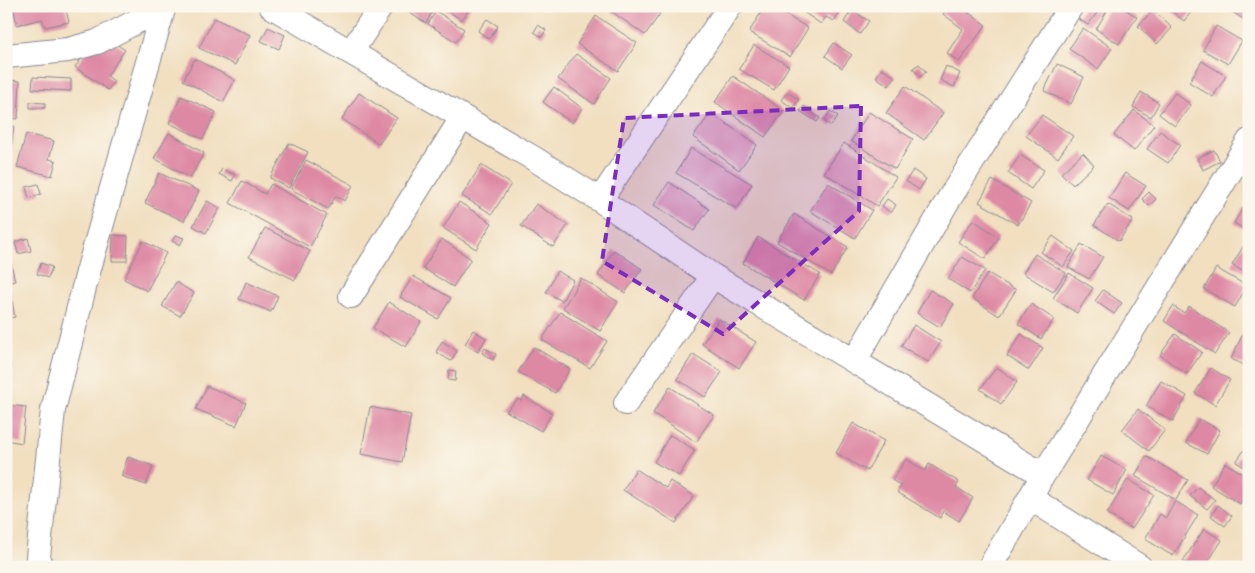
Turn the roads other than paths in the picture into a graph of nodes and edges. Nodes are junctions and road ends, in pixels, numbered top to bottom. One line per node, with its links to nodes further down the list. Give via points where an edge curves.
1 (271, 6): 6 (street)
2 (381, 6): 6 (street)
3 (730, 6): 10 (street)
4 (1071, 6): 13 (street, via 947,202)
5 (164, 7): 7 (street, via 97,42 68,50); 17 (street, via 88,272 53,410)
6 (351, 52): 8 (street)
7 (6, 56)
8 (462, 118): 10 (street); 12 (street)
9 (1249, 141): 15 (street)
10 (600, 200): 11 (street)
11 (713, 276): 13 (street); 14 (street)
12 (351, 296)
13 (855, 360): 15 (street)
14 (626, 403)
15 (1043, 475): 16 (street)
16 (1030, 498): 18 (street); 19 (street)
17 (37, 567)
18 (990, 567)
19 (1140, 567)

